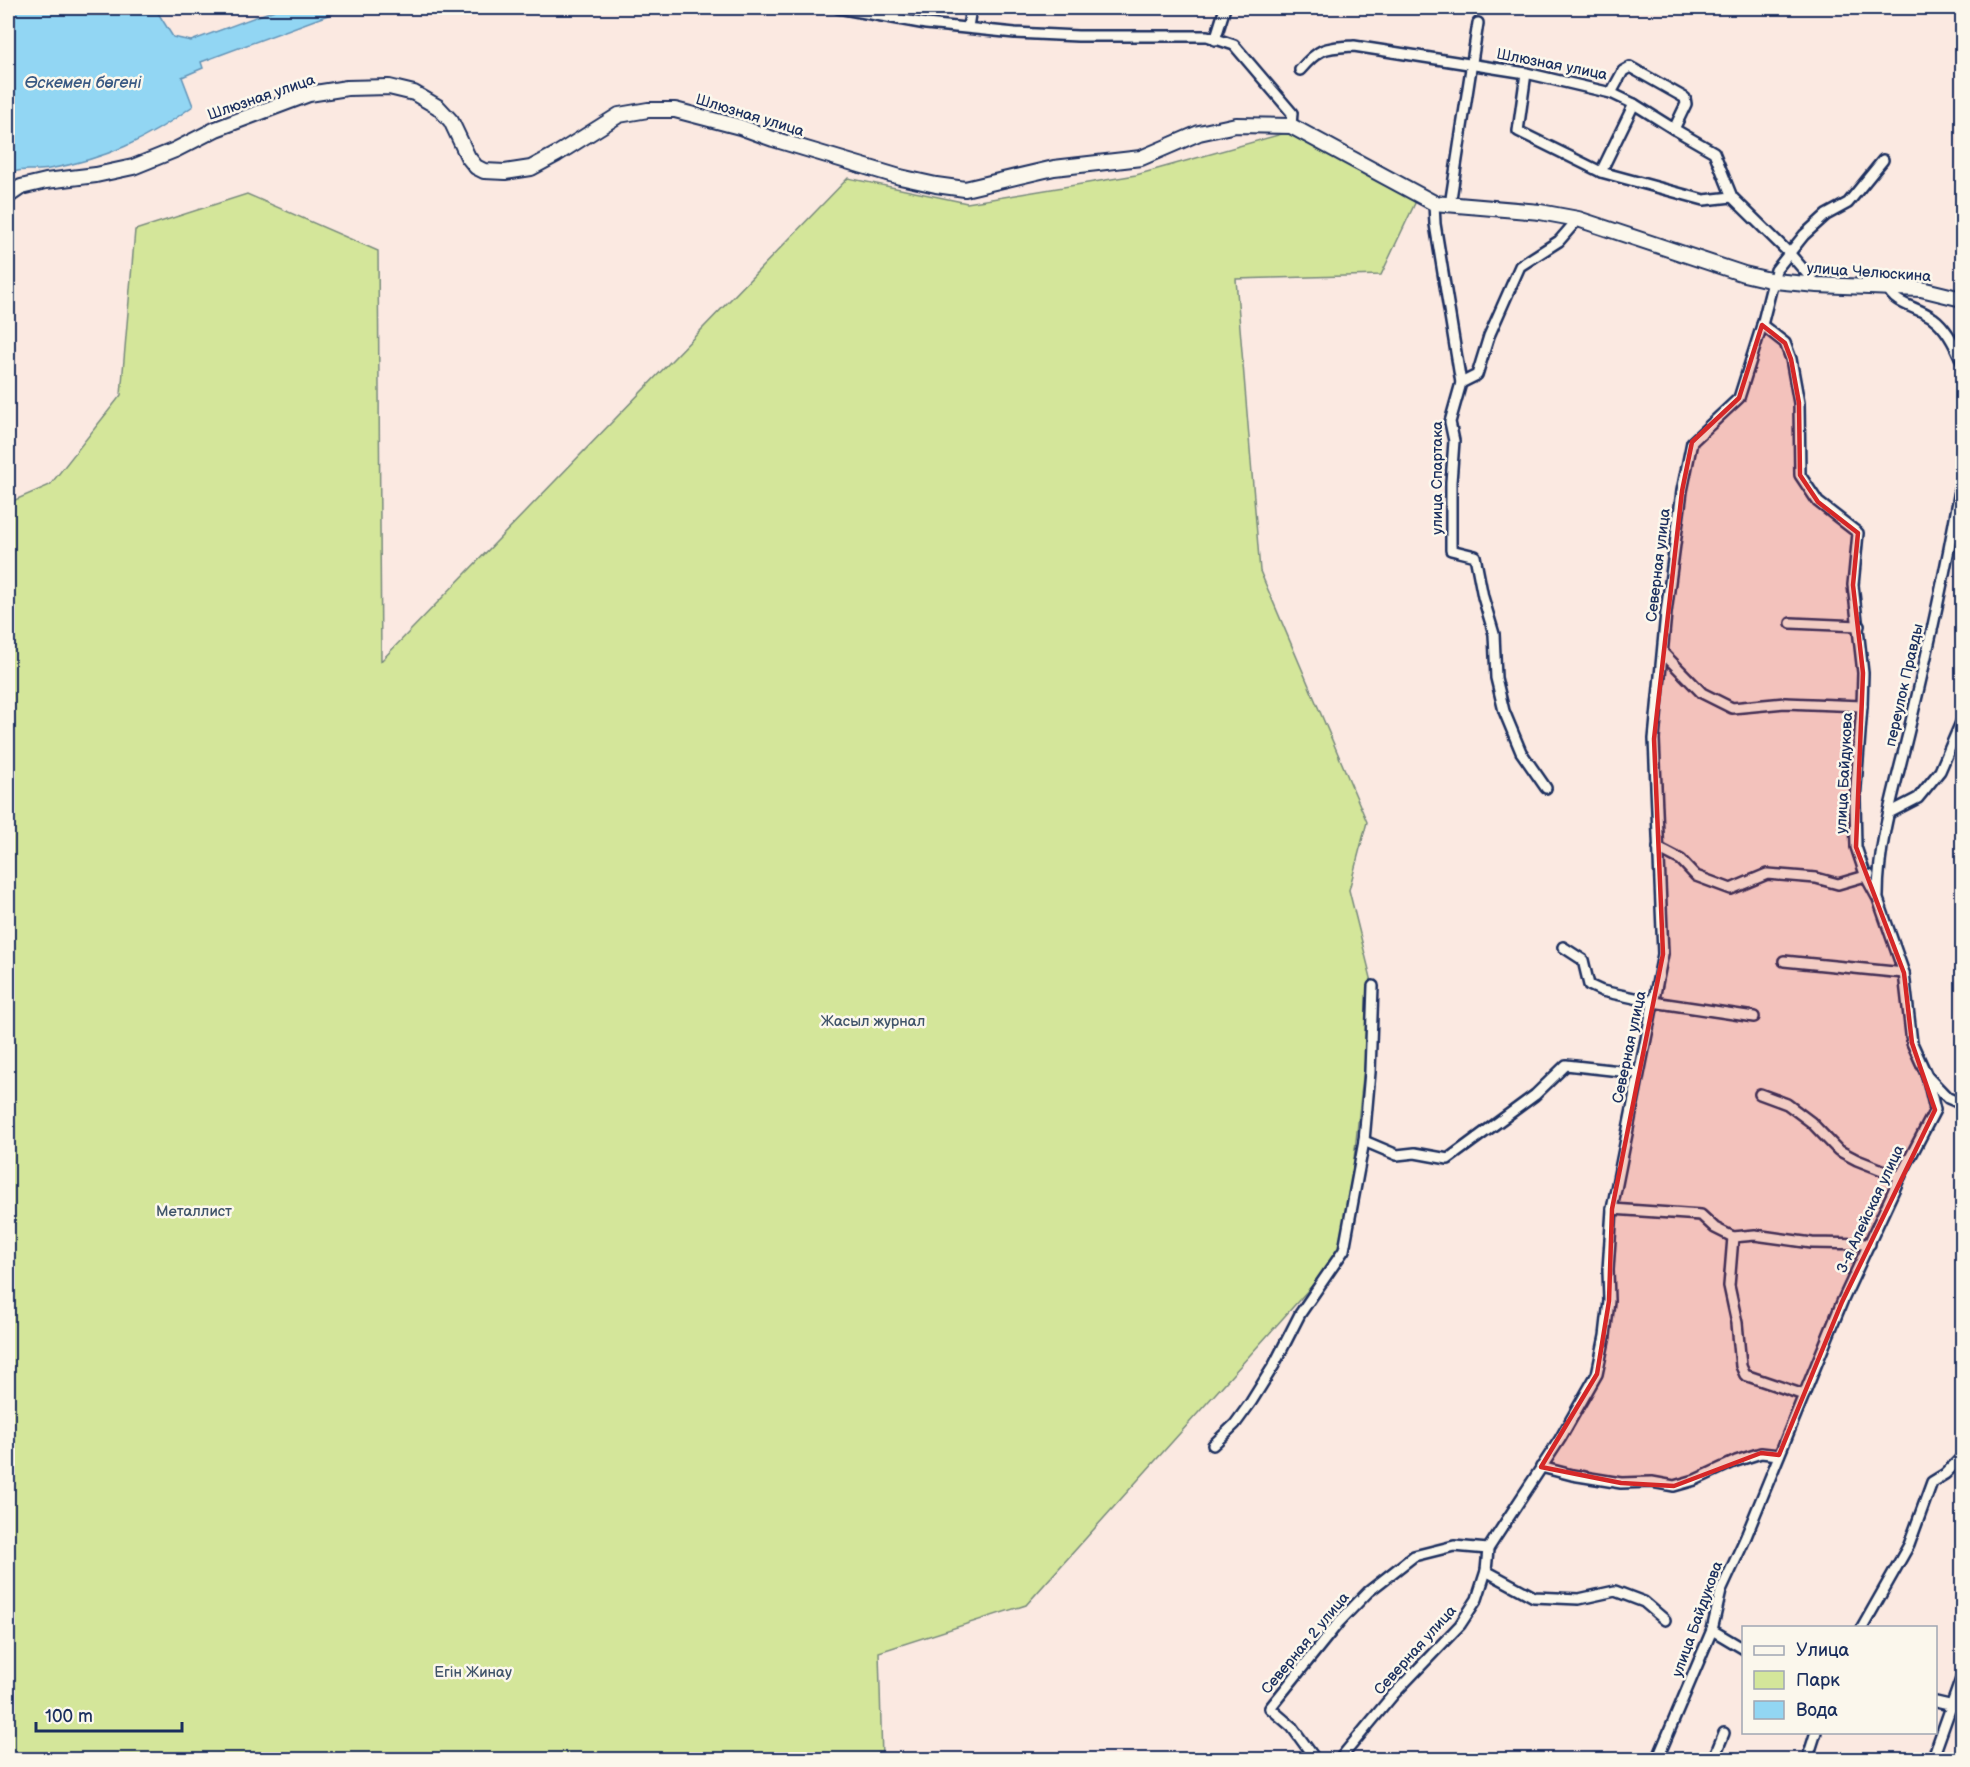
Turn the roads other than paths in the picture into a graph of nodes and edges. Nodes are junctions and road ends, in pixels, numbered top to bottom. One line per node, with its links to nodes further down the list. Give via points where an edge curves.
1 (838, 8): 5 (street, via 926,24)
2 (971, 8): 5 (street)
3 (1225, 8): 6 (street)
4 (1478, 23): 7 (street)
5 (968, 27): 6 (street, via 1068,35 1207,36)
6 (1215, 40): 12 (street, via 1234,45 1292,112)
7 (1470, 66): 8 (street, Шлюзная улица, via 1354,45 1315,53); 9 (street, Шлюзная улица); 19 (street)
8 (1300, 70)
9 (1526, 73): 10 (street, Шлюзная улица); 15 (street, via 1518,131)
10 (1611, 93): 11 (street); 13 (street, Шлюзная улица, via 1623,70 1630,68 1685,98)
11 (1634, 104): 13 (street); 15 (street)
12 (1291, 126): 16 (street, Шлюзная улица, via 1236,125 1199,133 1141,158 1054,168 965,189 900,177 675,110 648,110 619,115 531,168 505,172 476,167 451,121 438,107 414,93 389,87 347,88 309,94 216,129 133,167 46,181 21,187); 18 (street, Шлюзная улица)
13 (1674, 129): 17 (street, via 1714,152)
14 (1883, 160): 21 (street, via 1848,202 1826,215)
15 (1602, 171): 17 (street, via 1704,200)
16 (8, 196)
17 (1732, 197): 21 (street)
18 (1434, 203): 19 (street, Шлюзная улица); 28 (street)
19 (1450, 206): 20 (street, Шлюзная улица, via 1540,212)
20 (1578, 219): 22 (street, Шлюзная улица); 28 (street, улица Спартака, via 1559,241 1520,266 1489,336 1477,375)
21 (1790, 254): 22 (street, via 1776,270); 23 (street)
22 (1774, 281): 23 (street, улица Челюскина); 26 (street, Северная улица)
23 (1817, 285): 24 (street, улица Челюскина)
24 (1887, 286): 25 (street, улица Челюскина); 27 (street, via 1891,296 1934,318 1955,343)
25 (1962, 299)
26 (1762, 326): 31 (street, улица Байдукова, via 1785,343 1791,358 1799,403 1800,476 1818,502 1858,533 1853,585); 32 (street, Северная улица, via 1739,398 1692,442 1682,491)
27 (1962, 362)
28 (1461, 383): 35 (street, улица Спартака, via 1450,422 1454,441 1451,550 1475,556 1494,634 1496,678 1504,711 1521,752)
29 (1962, 478): 36 (street, переулок Правды, via 1946,569)
30 (1791, 623): 31 (street)
31 (1859, 626): 33 (street, улица Байдукова)
32 (1663, 653): 33 (street, улица Байдукова, via 1702,693 1732,708 1785,702); 37 (street, Северная улица, via 1654,739)
33 (1863, 706): 39 (street, улица Байдукова, via 1855,812 1856,847)
34 (1962, 720): 36 (street, via 1940,771 1918,798)
35 (1546, 788)
36 (1888, 813): 38 (street, переулок Правды)
37 (1658, 848): 39 (street, via 1681,860 1696,876 1731,889 1767,874 1838,884); 45 (street, Северная улица, via 1663,954)
38 (1878, 870): 39 (street); 40 (street, переулок Правды)
39 (1866, 877): 40 (street, улица Байдукова)
40 (1878, 899): 43 (street, улица Байдукова)
41 (1563, 947): 45 (street, via 1583,960 1589,985)
42 (1784, 961): 43 (street)
43 (1904, 973): 48 (street, улица Байдукова, via 1912,1043)
44 (1373, 986): 51 (street)
45 (1653, 1002): 46 (street); 47 (street, Северная улица)
46 (1754, 1017)
47 (1638, 1073): 51 (street, via 1566,1065 1535,1095 1448,1159 1415,1153 1397,1155); 53 (street, Северная улица)
48 (1927, 1076): 50 (street, via 1948,1098); 52 (street, 3-я Алейская улица, via 1935,1110)
49 (1760, 1094): 52 (street, via 1787,1104 1838,1150)
50 (1962, 1104)
51 (1364, 1141): 57 (street, via 1344,1250 1300,1314 1251,1402)
52 (1900, 1177): 55 (street, 3-я Алейская улица)
53 (1612, 1209): 54 (street, via 1701,1215); 60 (street, Северная улица, via 1609,1300 1596,1374)
54 (1733, 1238): 55 (street, via 1755,1235 1812,1243); 56 (street, via 1730,1286 1745,1375)
55 (1870, 1244): 56 (street, 3-я Алейская улица)
56 (1804, 1395): 58 (street, улица Байдукова)
57 (1213, 1445)
58 (1779, 1455): 60 (street, via 1761,1453 1674,1486 1621,1483); 65 (street, улица Байдукова, via 1721,1592)
59 (1962, 1457): 64 (street, via 1932,1482 1909,1545)
60 (1541, 1467): 61 (street, Северная улица)
61 (1488, 1549): 62 (street, Северная улица); 72 (street, Северная 2 улица, via 1454,1546 1414,1556 1368,1592 1339,1622 1270,1707 1292,1727)
62 (1486, 1571): 63 (street, via 1534,1597 1579,1599 1615,1591 1644,1602); 73 (street, Северная улица, via 1477,1599 1460,1625)
63 (1665, 1620)
64 (1863, 1626)
65 (1712, 1630): 66 (street); 74 (street, улица Байдукова)
66 (1742, 1648)
67 (1962, 1676): 69 (street)
68 (1937, 1702): 69 (street)
69 (1958, 1707): 77 (street)
70 (1724, 1733): 75 (street)
71 (1815, 1734): 76 (street)
72 (1317, 1760)
73 (1339, 1760)
74 (1658, 1760)
75 (1713, 1760)
76 (1807, 1760)
77 (1932, 1760)

